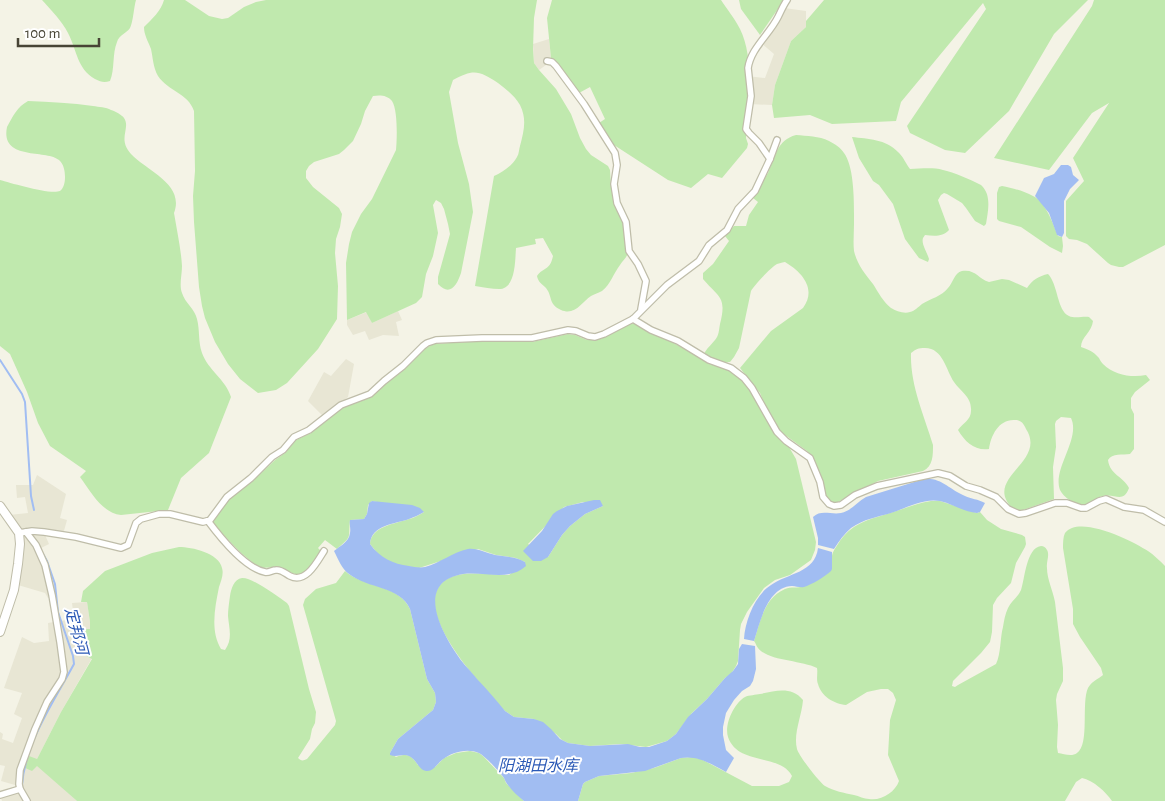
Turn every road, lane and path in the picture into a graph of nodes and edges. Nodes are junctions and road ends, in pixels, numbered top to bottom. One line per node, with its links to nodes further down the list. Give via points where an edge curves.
1 (787, 0): 4 (street, via 758,44 748,68 751,96 746,128)
2 (547, 61): 5 (street, via 556,66 615,153 617,203 626,222 630,252 646,282)
3 (777, 140): 4 (street)
4 (770, 159): 5 (street, via 755,191 738,209 727,230 709,245 699,261 667,285)
5 (640, 312): 6 (street)
6 (633, 319): 8 (street, via 595,337 568,330 532,338 436,340 427,343 370,394 340,405 309,430 294,437 227,497); 9 (street, via 740,374 752,388 777,432 810,458 823,497 834,506 877,486 938,473 996,497 1010,511 1019,514 1055,503 1086,508 1106,499 1124,508 1144,510)
7 (0, 506): 10 (street)
8 (208, 521): 10 (street, via 170,514 141,519 136,523 128,545 121,548 76,537); 11 (street, via 246,563 266,572 276,570 295,578 302,577 310,572)
9 (1165, 522)
10 (23, 532): 12 (street, via 17,573); 13 (street, via 36,545 45,565 64,672 25,754 18,782)
11 (324, 551)
12 (0, 632)
13 (20, 789): 14 (street); 15 (street)
14 (0, 795)
15 (27, 801)

